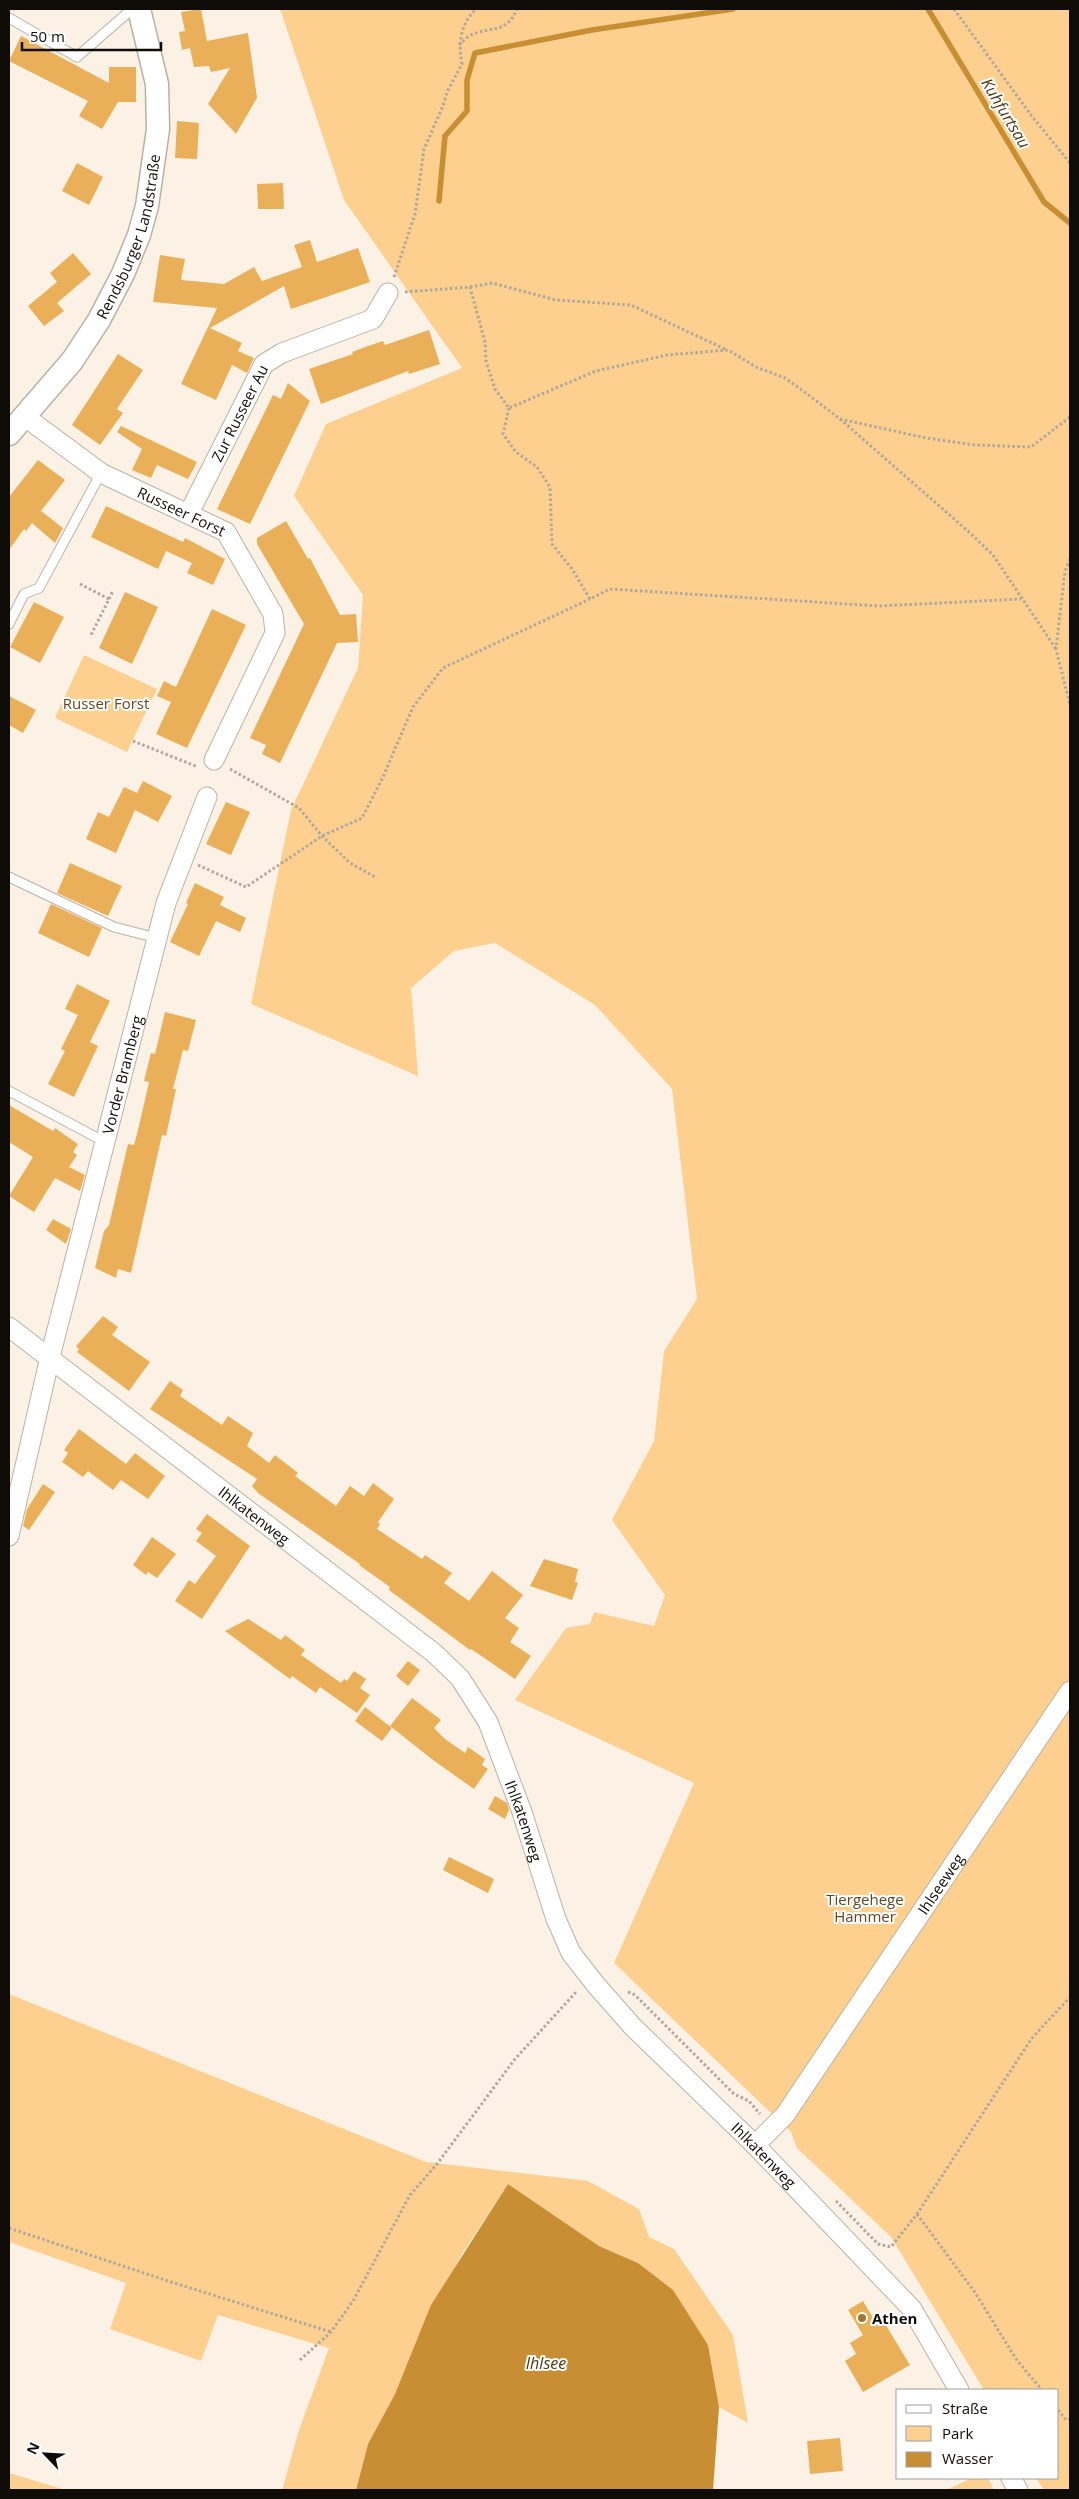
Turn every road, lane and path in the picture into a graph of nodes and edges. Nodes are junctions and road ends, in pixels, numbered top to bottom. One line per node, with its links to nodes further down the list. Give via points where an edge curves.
1 (132, 9): 6 (lane, via 77,57)
2 (140, 9): 13 (street, Rendsburger Landstraße, via 157,84 158,129 147,206 123,274 99,320 72,361)
3 (476, 9): 7 (path, via 468,17)
4 (517, 9): 7 (path, via 509,23 471,35)
5 (954, 9): 8 (path)
6 (9, 18)
7 (458, 45): 10 (path, via 462,64 446,92 424,149 415,214)
8 (1070, 163)
9 (470, 288): 10 (path); 11 (path, via 492,283 556,300 630,305); 12 (path, via 495,389)
10 (388, 293): 18 (street, Zur Russeer Au, via 372,319 282,353 264,364)
11 (728, 350): 12 (path, via 667,355 596,371); 15 (path, via 756,367 785,378)
12 (509, 408): 23 (path, via 503,434 516,452 537,468 550,487 552,544)
13 (24, 416): 16 (street, Rendsburger Landstraße); 17 (street, Russeer Forst)
14 (1070, 417): 15 (path, via 1031,447 975,445 926,438)
15 (840, 419): 24 (path, via 993,555)
16 (9, 434)
17 (101, 473): 18 (street, Russeer Forst); 25 (lane, via 40,588 24,594)
18 (189, 513): 30 (street, Russeer Forst, via 226,532 262,593 276,624 275,633)
19 (1070, 559): 27 (path, via 1065,571)
20 (80, 584): 22 (path)
21 (113, 591): 22 (path)
22 (109, 599): 26 (path)
23 (590, 599): 24 (path, via 610,589 879,606); 32 (path, via 443,668 413,707 362,818)
24 (1021, 599): 27 (path)
25 (9, 624)
26 (90, 637)
27 (1056, 649): 28 (path)
28 (1070, 704)
29 (133, 741): 30 (path)
30 (209, 765): 32 (path, via 299,808)
31 (207, 797): 33 (street, Vorder Bramberg)
32 (322, 836): 33 (path, via 246,886); 35 (path, via 350,862)
33 (183, 859): 36 (street, Vorder Bramberg)
34 (9, 877): 36 (lane, via 114,927)
35 (377, 878)
36 (157, 938): 38 (street, Vorder Bramberg)
37 (9, 1091): 38 (lane)
38 (105, 1142): 40 (street, Vorder Bramberg)
39 (9, 1327): 40 (street, Ihlkatenweg)
40 (50, 1358): 41 (street, Vorder Bramberg); 43 (street, Ihlkatenweg, via 434,1653 460,1678 491,1731 565,1940)
41 (9, 1536)
42 (1070, 1691): 45 (street, Ihlseeweg, via 791,2107)
43 (589, 1977): 45 (street, Ihlkatenweg, via 633,2027); 47 (path, via 515,2058 437,2164 410,2195 352,2302)
44 (1070, 1997): 50 (path, via 1032,2038 917,2214 976,2294 1016,2359)
45 (755, 2145): 49 (street, Ihlkatenweg, via 912,2309)
46 (9, 2228): 47 (path)
47 (331, 2332): 48 (path)
48 (300, 2360)
49 (959, 2389)
50 (1041, 2389)
51 (1059, 2411): 52 (path, via 1066,2420)
52 (1070, 2419)
53 (1012, 2479): 54 (street)
54 (1018, 2490)

